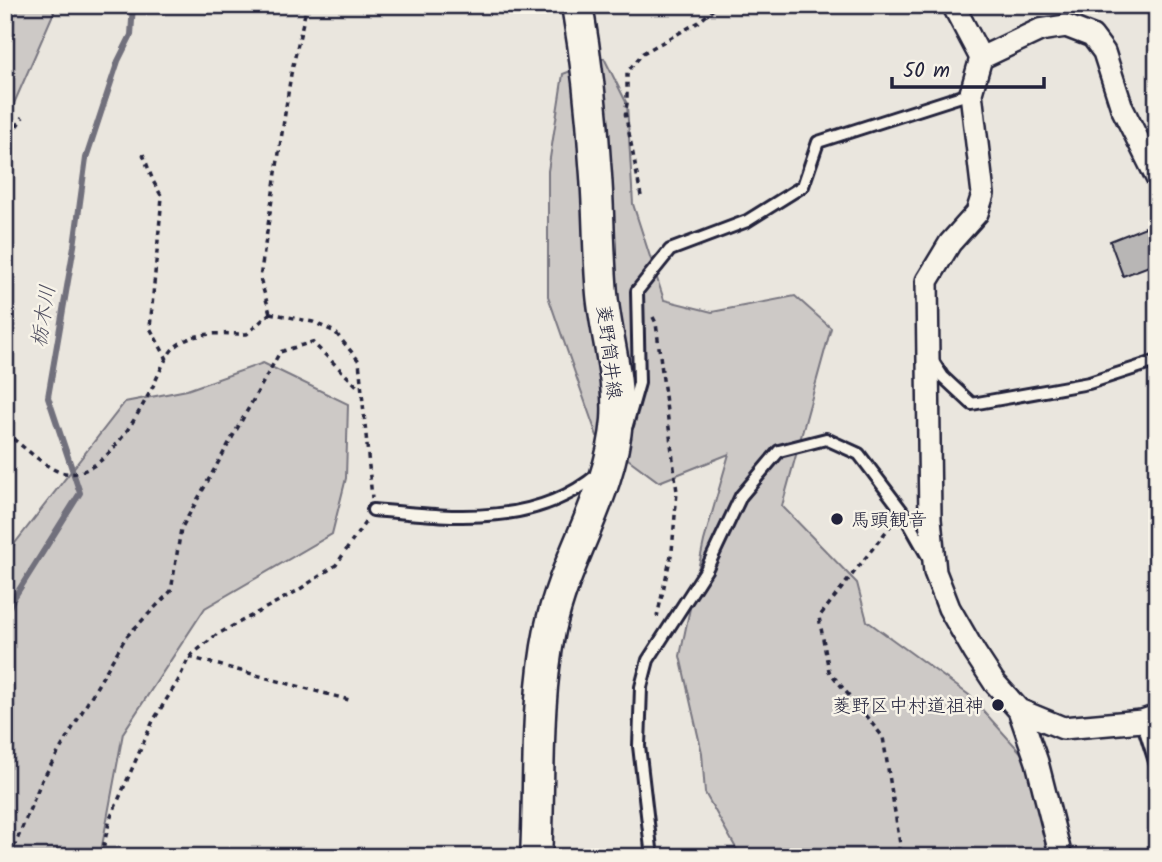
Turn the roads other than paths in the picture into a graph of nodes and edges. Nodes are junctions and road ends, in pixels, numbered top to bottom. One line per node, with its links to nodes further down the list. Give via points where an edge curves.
1 (577, 5): 8 (main road, 菱野筒井線, via 594,151 603,299 617,376)
2 (953, 5): 3 (street)
3 (981, 58): 4 (street); 5 (street, via 1040,30 1066,26 1092,36 1104,52 1122,108)
4 (971, 93): 6 (street, via 983,194 976,213 950,243 927,281); 8 (lane, via 818,142 803,186 747,221 670,250 637,291 639,383)
5 (1157, 178)
6 (929, 354): 7 (lane, via 943,377 972,404 1089,383); 10 (street, via 930,519)
7 (1157, 361)
8 (611, 462): 9 (lane, via 586,484 535,508 495,516); 14 (main road, 菱野筒井線, via 550,630 541,704)
9 (373, 510)
10 (935, 572): 11 (street, via 975,653); 15 (lane, via 902,511 859,454 826,439 779,451 741,496 706,570 648,660 641,687 639,747)
11 (1019, 710): 12 (street, via 1063,728); 16 (street)
12 (1149, 718): 13 (lane)
13 (1157, 768)
14 (536, 857)
15 (652, 857)
16 (1061, 857)

